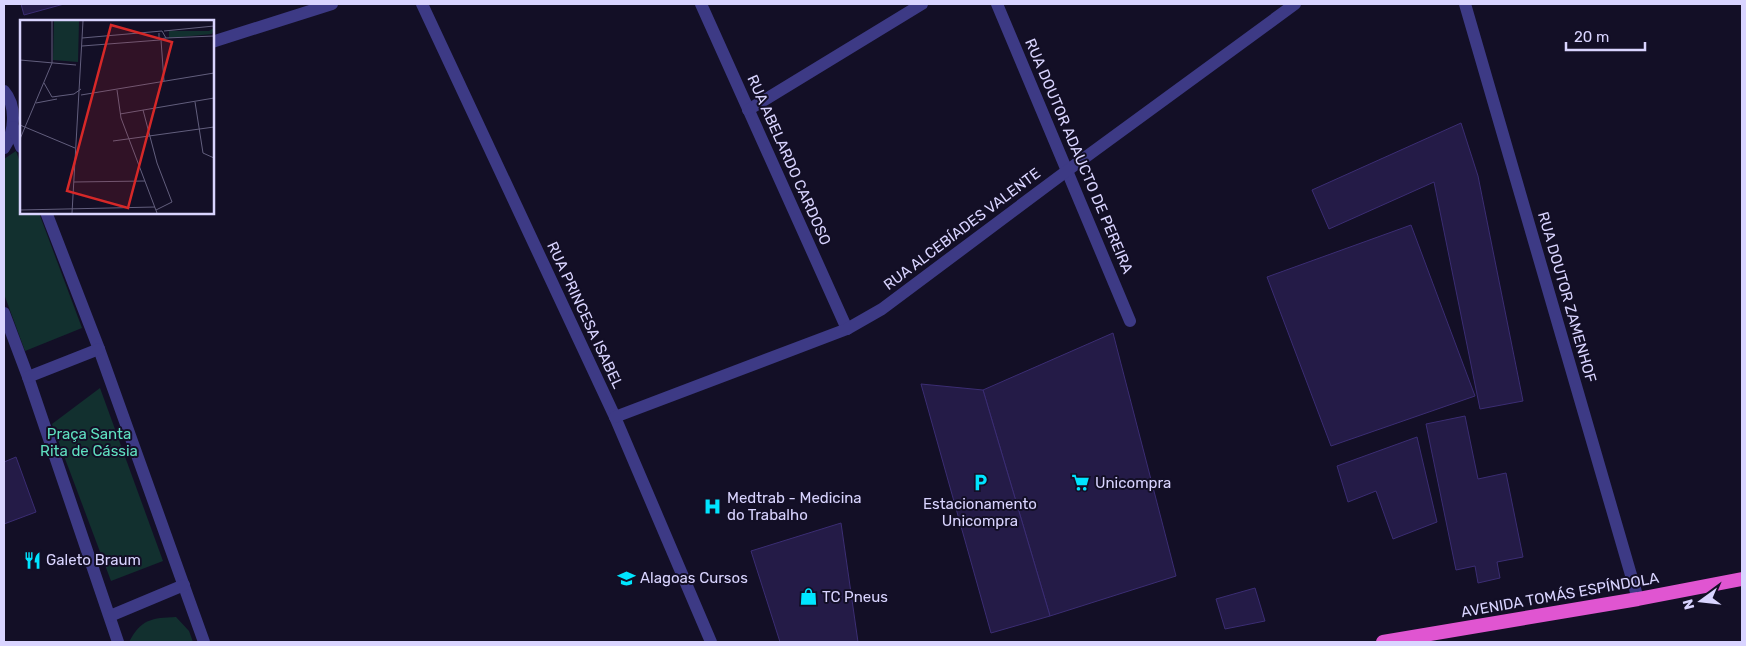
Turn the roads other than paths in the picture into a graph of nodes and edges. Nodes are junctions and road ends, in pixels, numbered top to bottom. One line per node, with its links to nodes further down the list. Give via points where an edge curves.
1 (332, 4): 8 (street)
2 (422, 4): 22 (street, RUA PRINCESA ISABEL)
3 (701, 4): 11 (street, RUA ABELARDO CARDOSO)
4 (922, 4): 11 (street)
5 (997, 4): 15 (street, RUA DOUTOR ADAUCTO DE PEREIRA)
6 (1295, 4): 15 (street, RUA ALCEBÍADES VALENTE)
7 (1465, 4): 25 (street, RUA DOUTOR ZAMENHOF)
8 (214, 41)
9 (6, 93): 10 (street); 12 (street)
10 (20, 94)
11 (748, 110): 19 (street, RUA ABELARDO CARDOSO)
12 (16, 117): 13 (street); 14 (street)
13 (20, 142)
14 (4, 148)
15 (1068, 170): 18 (street, RUA DOUTOR ADAUCTO DE PEREIRA); 19 (street, RUA ALCEBÍADES VALENTE, via 882,309)
16 (47, 214): 20 (street)
17 (4, 313): 21 (street)
18 (1130, 322)
19 (847, 329): 22 (street, RUA ALCEBÍADES VALENTE)
20 (99, 349): 21 (street); 24 (street)
21 (28, 376): 26 (street)
22 (615, 417): 29 (street, RUA PRINCESA ISABEL)
23 (1742, 579): 25 (highway, AVENIDA TOMÁS ESPÍNDOLA)
24 (184, 585): 26 (street); 28 (street)
25 (1638, 599): 30 (highway, AVENIDA TOMÁS ESPÍNDOLA)
26 (110, 616): 27 (street)
27 (118, 642)
28 (204, 642)
29 (712, 642)
30 (1384, 642)

